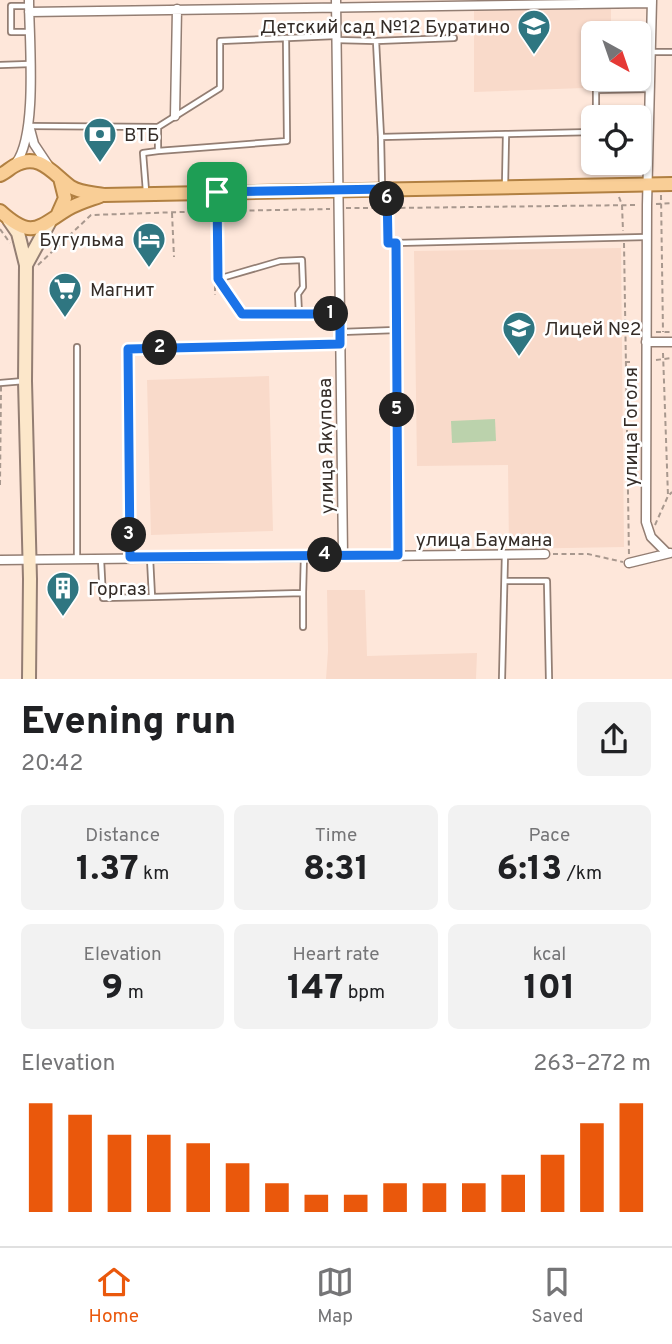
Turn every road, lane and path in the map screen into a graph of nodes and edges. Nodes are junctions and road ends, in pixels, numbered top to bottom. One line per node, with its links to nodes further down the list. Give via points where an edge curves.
1 (517, 2): 2 (street); 4 (street)
2 (652, 2): 12 (street, улица Гоголя)
3 (336, 3): 4 (street); 6 (street); 9 (street, улица Якупова)
4 (379, 3)
5 (29, 6): 6 (street); 7 (street); 7 (lane, via 11,6 11,32)
6 (177, 9): 17 (street)
7 (29, 32): 14 (street)
8 (286, 38): 9 (lane); 17 (lane, via 220,41 220,88); 23 (lane, via 287,141)
9 (336, 38): 11 (lane); 31 (street, улица Якупова)
10 (454, 38): 11 (lane)
11 (376, 41): 22 (lane)
12 (651, 52): 13 (lane)
13 (672, 52)
14 (30, 64): 15 (lane); 18 (street)
15 (0, 65)
16 (650, 91): 28 (street, улица Гоголя)
17 (175, 116): 19 (lane)
18 (29, 126): 19 (lane); 24 (street); 25 (street, via 20,158)
19 (158, 127): 23 (lane)
20 (581, 132): 21 (lane)
21 (506, 134): 22 (lane); 29 (lane)
22 (381, 137): 30 (lane)
23 (158, 151): 33 (lane, via 143,153)
24 (48, 165): 25 (main road, via 26,161); 26 (main road)
25 (4, 174)
26 (59, 176): 35 (main road, via 73,189); 47 (main road, via 65,198)
27 (672, 184): 28 (main road)
28 (648, 185): 29 (main road); 49 (street, улица Гоголя)
29 (505, 187): 30 (main road)
30 (385, 189): 31 (main road); 42 (lane)
31 (338, 190): 32 (main road); 43 (street, улица Якупова)
32 (217, 192): 33 (main road); 44 (lane)
33 (146, 194): 35 (main road)
34 (661, 194): 39 (path)
35 (104, 195): 47 (main road, via 80,203)
36 (619, 197): 40 (path)
37 (672, 203): 39 (path)
38 (651, 204): 39 (path)
39 (660, 204): 61 (path)
40 (622, 205): 41 (path); 42 (path); 50 (path)
41 (637, 205)
42 (388, 208): 43 (path); 51 (lane, via 388,243)
43 (338, 209): 44 (path); 56 (street, улица Якупова)
44 (217, 211): 45 (path); 54 (lane)
45 (172, 212): 48 (path, via 90,215); 52 (path)
46 (3, 213): 47 (main road, via 29,228); 53 (street, via 18,233)
47 (52, 221): 53 (street)
48 (69, 235)
49 (647, 236): 50 (lane); 64 (street, улица Гоголя)
50 (624, 237): 51 (lane); 59 (path)
51 (396, 243): 57 (lane)
52 (174, 257)
53 (26, 265): 74 (street)
54 (218, 279): 55 (lane, via 242,314); 55 (lane, via 280,261 302,260)
55 (299, 314): 56 (lane)
56 (340, 314): 58 (street, улица Якупова)
57 (396, 330): 58 (lane); 85 (lane)
58 (340, 332): 66 (street, улица Якупова)
59 (624, 332): 63 (path); 72 (path)
60 (654, 332): 61 (path)
61 (663, 332): 62 (path)
62 (672, 332)
63 (634, 333)
64 (646, 342): 65 (street); 80 (street, улица Гоголя, via 646,522 651,537)
65 (672, 342)
66 (340, 344): 84 (street, улица Якупова); 87 (lane, via 128,349)
67 (77, 347): 89 (lane)
68 (663, 353): 70 (path)
69 (672, 358): 70 (path)
70 (663, 359): 71 (path); 78 (path)
71 (653, 361)
72 (624, 362): 73 (path); 92 (path)
73 (633, 362)
74 (25, 381): 75 (lane); 91 (street)
75 (0, 383): 76 (path)
76 (0, 485)
77 (672, 492): 78 (path)
78 (668, 496): 79 (path)
79 (653, 528)
80 (670, 553): 92 (street)
81 (505, 554): 82 (street, улица Баумана); 85 (street, улица Баумана); 93 (lane)
82 (545, 554): 92 (path, улица Баумана, via 588,554)
83 (304, 555): 84 (street, улица Баумана); 88 (street, улица Баумана); 94 (lane)
84 (343, 555): 85 (street, улица Баумана)
85 (398, 555)
86 (101, 557): 87 (street, улица Баумана); 89 (street, улица Баумана); 95 (lane, via 103,598)
87 (130, 557): 88 (street, улица Баумана)
88 (150, 557): 95 (lane)
89 (77, 558): 91 (street, улица Баумана)
90 (0, 560): 91 (street, улица Баумана)
91 (30, 561): 97 (street)
92 (629, 563)
93 (505, 581): 98 (lane); 99 (lane, via 547,582)
94 (303, 593): 95 (lane); 96 (lane)
95 (152, 597)
96 (303, 627)
97 (29, 679)
98 (502, 679)
99 (550, 679)

